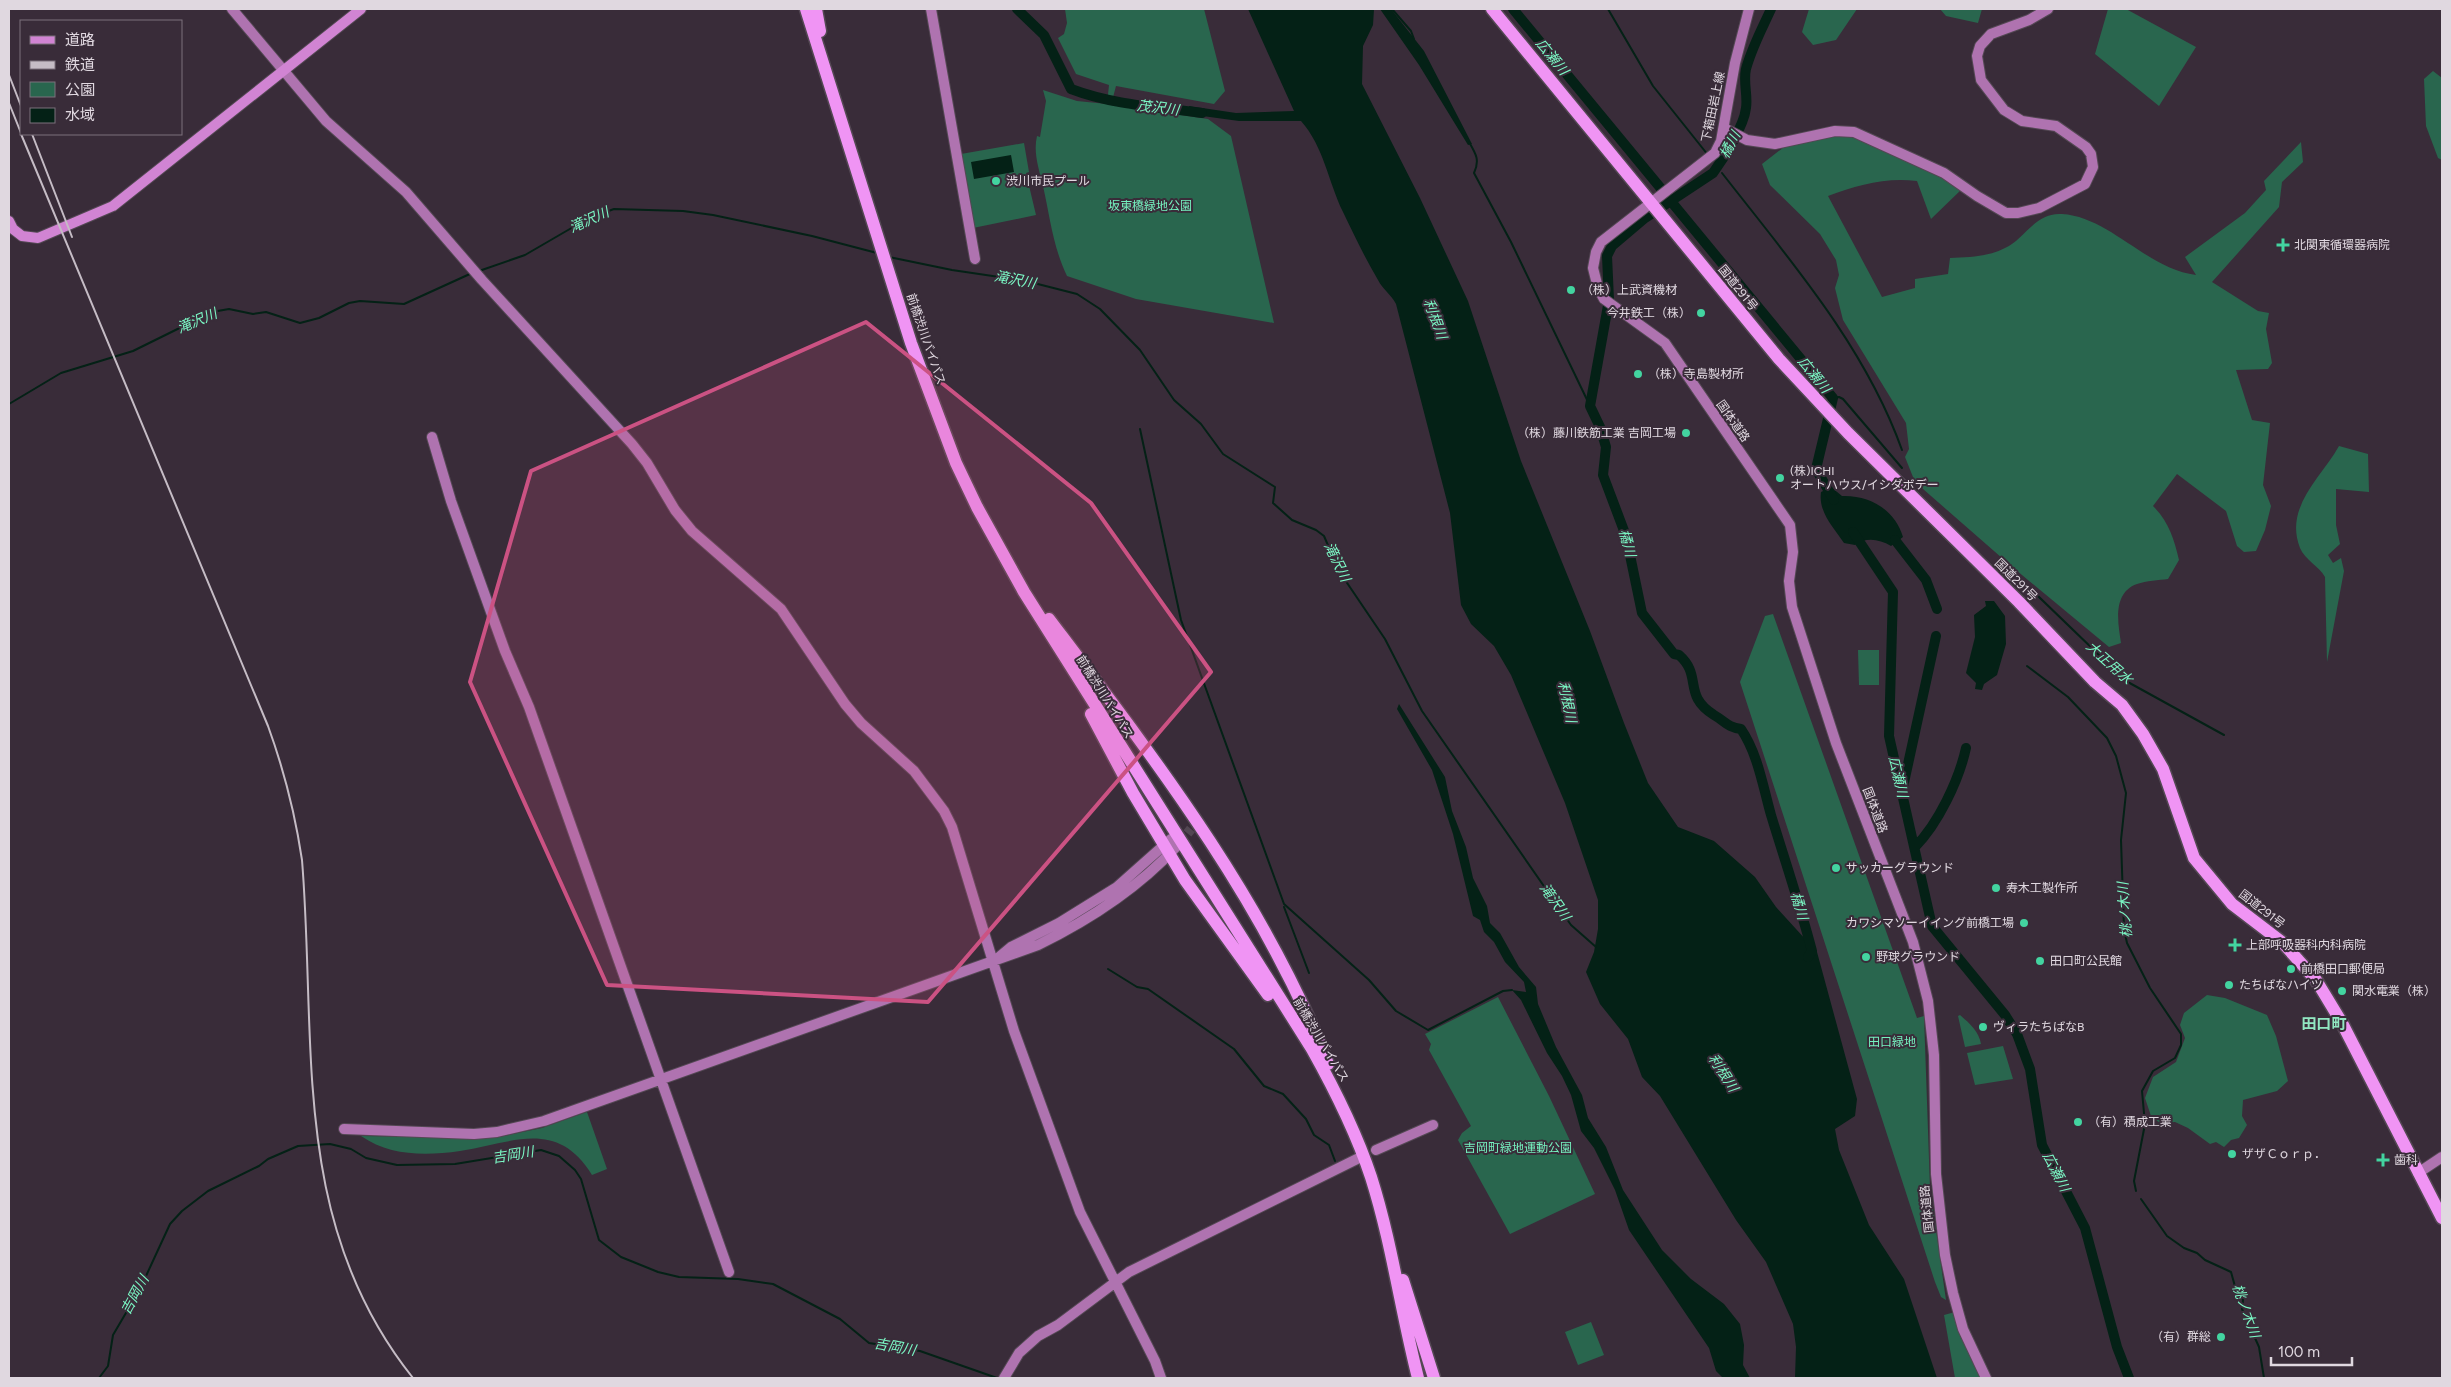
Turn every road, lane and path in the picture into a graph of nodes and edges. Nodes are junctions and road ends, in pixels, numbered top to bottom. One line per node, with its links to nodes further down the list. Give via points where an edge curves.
1 (232, 9): 11 (street)
2 (361, 9): 11 (main road)
3 (799, 9): 10 (highway)
4 (806, 9): 10 (highway, 前橋渋川バイパス)
5 (816, 9): 12 (highway)
6 (930, 9): 16 (street)
7 (1492, 9): 14 (highway, 国道291号)
8 (1749, 9): 13 (street, 下箱田岩上線, via 1735,63)
9 (2048, 9): 13 (street, via 1991,34 1980,46 1977,56 1981,80 2004,110 2022,121 2056,126 2091,154 2093,168 2085,184 2039,208 2006,213 1944,172 1854,132 1835,131 1775,144 1747,140)
10 (818, 48): 12 (highway, 前橋渋川バイパス)
11 (283, 70): 15 (main road, via 113,206 38,238 22,236); 21 (street, via 326,122 406,192 632,444 692,531 781,609 861,723 914,771 931,792 952,827)
12 (832, 90): 18 (highway, 前橋渋川バイパス, via 911,342 956,463)
13 (1731, 132): 14 (street, 下箱田岩上線, via 1715,153)
14 (1655, 202): 30 (highway, 国道291号, via 1665,220 1779,359 1830,414 2095,682 2122,705 2163,769 2194,858 2232,904 2283,943 2316,980 2342,1022); 41 (street, 国体道路, via 1601,242 1593,268 1595,279 1604,298 1665,343 1790,525 1792,607 1836,743 1912,942 1928,1001 1934,1055 1936,1174 1945,1255 1964,1328)
15 (9, 221)
16 (975, 259)
17 (432, 437): 23 (street, via 451,501 512,669 528,704)
18 (1000, 549): 19 (highway, 前橋渋川バイパス); 24 (highway, via 1243,895 1320,1044)
19 (1024, 592): 20 (highway, via 1030,612 1069,674 1133,793); 22 (highway, 前橋渋川バイパス)
20 (1170, 846): 21 (street, via 1134,886 1095,913 1038,945); 22 (highway, via 1185,880 1267,994)
21 (994, 961): 23 (street); 35 (street, via 1021,1049 1077,1204)
22 (1312, 1049): 24 (highway, 前橋渋川バイパス)
23 (661, 1080): 26 (street, via 544,1121 497,1132 474,1134); 34 (street)
24 (1349, 1119): 31 (highway, 前橋渋川バイパス)
25 (1433, 1125): 27 (street)
26 (344, 1128)
27 (1376, 1150)
28 (1359, 1158): 35 (street)
29 (2442, 1158): 30 (street)
30 (2418, 1173): 32 (highway, 国道291号)
31 (1371, 1178): 33 (highway, 前橋渋川バイパス); 40 (highway)
32 (2442, 1218)
33 (1385, 1232): 38 (highway); 39 (highway, 前橋渋川バイパス)
34 (729, 1272)
35 (1115, 1282): 36 (street, via 1038,1336 1019,1353); 37 (street, via 1156,1361)
36 (1006, 1376)
37 (1161, 1378)
38 (1410, 1378)
39 (1418, 1378)
40 (1434, 1378)
41 (1986, 1378)

